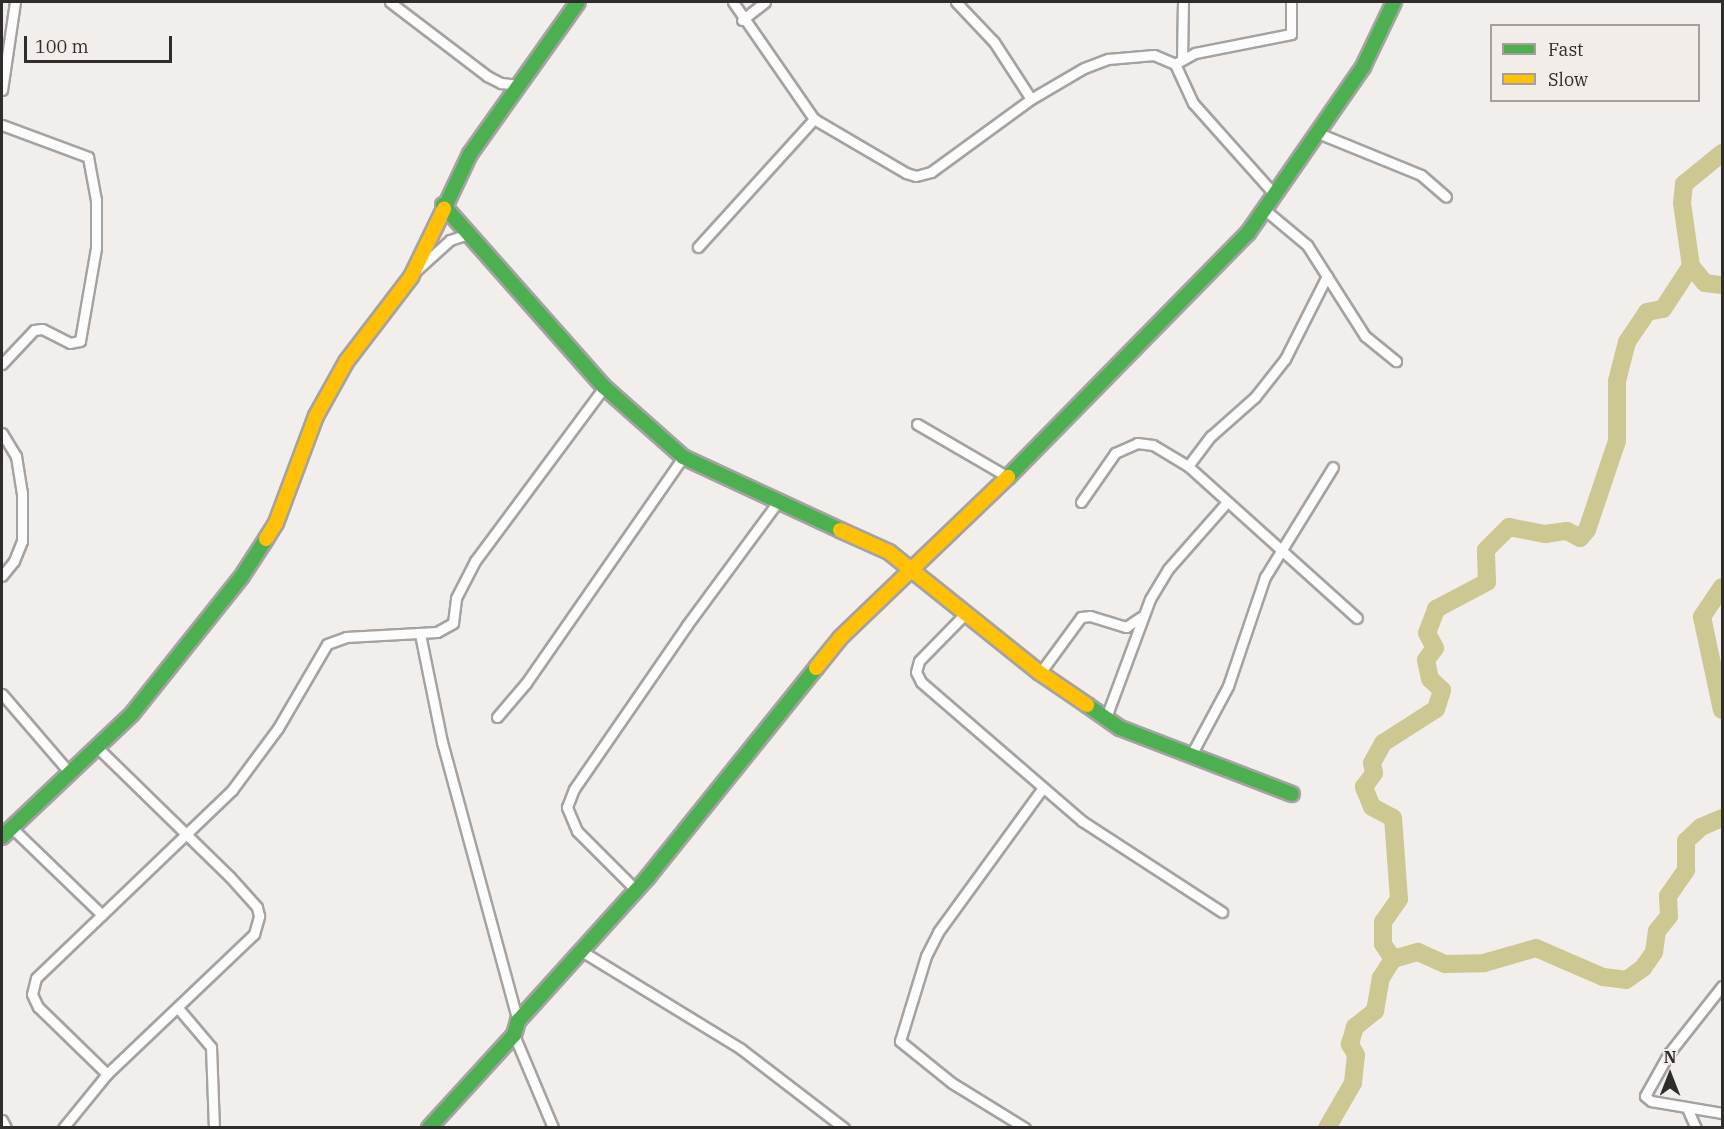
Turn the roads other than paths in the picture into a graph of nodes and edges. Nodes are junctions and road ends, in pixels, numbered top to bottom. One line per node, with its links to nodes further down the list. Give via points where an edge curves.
1 (15, 2): 13 (street)
2 (390, 2): 12 (street, via 488,76 501,83)
3 (578, 2): 12 (street)
4 (733, 2): 10 (street)
5 (765, 2): 10 (street)
6 (956, 2): 14 (street, via 994,42)
7 (1183, 2): 11 (street)
8 (1291, 2): 11 (street, via 1291,34)
9 (1394, 2): 17 (street, via 1372,51)
10 (742, 20): 15 (street)
11 (1179, 61): 14 (street, via 1154,55 1108,59 1084,68); 18 (street, via 1193,103)
12 (519, 85): 20 (street, via 470,154)
13 (2, 90)
14 (1031, 99): 15 (street, via 944,164 921,176 906,173 857,147)
15 (814, 119): 23 (street)
16 (2, 125): 27 (street, via 88,157 96,219 94,268 80,340 70,343 42,328 34,330)
17 (1318, 133): 18 (street); 19 (street, via 1421,175)
18 (1275, 195): 21 (street)
19 (1446, 197)
20 (443, 205): 22 (street); 25 (street)
21 (1265, 210): 24 (street, via 1308,245); 34 (street, via 1248,233 1110,369)
22 (469, 234): 25 (street, via 450,240); 28 (street)
23 (698, 247)
24 (1327, 276): 26 (street, via 1365,336); 32 (street, via 1285,359 1255,397 1211,436)
25 (411, 277): 49 (street, via 364,335 330,388 276,523 260,550 185,650 132,714)
26 (1396, 361)
27 (2, 364)
28 (604, 387): 31 (street); 44 (street, via 475,561 456,598 453,623)
29 (917, 424): 34 (street)
30 (2, 433): 40 (street, via 16,456 22,492 22,541)
31 (683, 457): 35 (street); 47 (street, via 526,683)
32 (1188, 466): 36 (street, via 1153,445 1126,445 1103,466); 37 (street)
33 (1333, 467): 38 (street)
34 (1008, 477): 39 (street)
35 (779, 500): 39 (street, via 889,552); 56 (street, via 574,789 567,807 577,831)
36 (1081, 502)
37 (1227, 502): 38 (street); 41 (street, via 1168,569)
38 (1282, 549): 43 (street); 50 (street, via 1265,577 1228,686)
39 (910, 572): 42 (street); 56 (street, via 823,658)
40 (2, 576)
41 (1144, 614): 45 (street, via 1126,627 1081,617); 48 (street)
42 (964, 615): 45 (street); 52 (street, via 919,662 918,678)
43 (1357, 618)
44 (420, 634): 54 (street, via 346,637 327,644 278,728 231,790); 62 (street, via 442,742)
45 (1040, 673): 48 (street)
46 (2, 694): 51 (street)
47 (497, 717)
48 (1106, 720): 50 (street)
49 (97, 747): 51 (street); 54 (street)
50 (1190, 757): 53 (street)
51 (70, 773): 55 (street)
52 (1042, 789): 57 (street, via 1082,820); 74 (street, via 938,932 926,956 900,1041 952,1083)
53 (1292, 794)
54 (185, 832): 58 (street); 61 (street, via 257,907 260,916 254,934)
55 (7, 833): 58 (street)
56 (635, 889): 59 (street)
57 (1222, 912)
58 (102, 915): 64 (street, via 36,978 32,994 38,1007 66,1037)
59 (583, 952): 62 (street); 73 (street, via 765,1066)
60 (1722, 988): 65 (street, via 1669,1053 1646,1090 1645,1096 1651,1101)
61 (177, 1008): 64 (street); 70 (street, via 211,1047)
62 (519, 1021): 63 (street)
63 (514, 1035): 71 (street); 72 (street)
64 (107, 1074): 69 (street)
65 (1687, 1108): 66 (street); 75 (street)
66 (1722, 1113)
67 (2, 1120): 68 (street)
68 (6, 1128)
69 (63, 1128)
70 (213, 1128)
71 (429, 1128)
72 (553, 1128)
73 (844, 1128)
74 (1025, 1128)
75 (1696, 1128)

